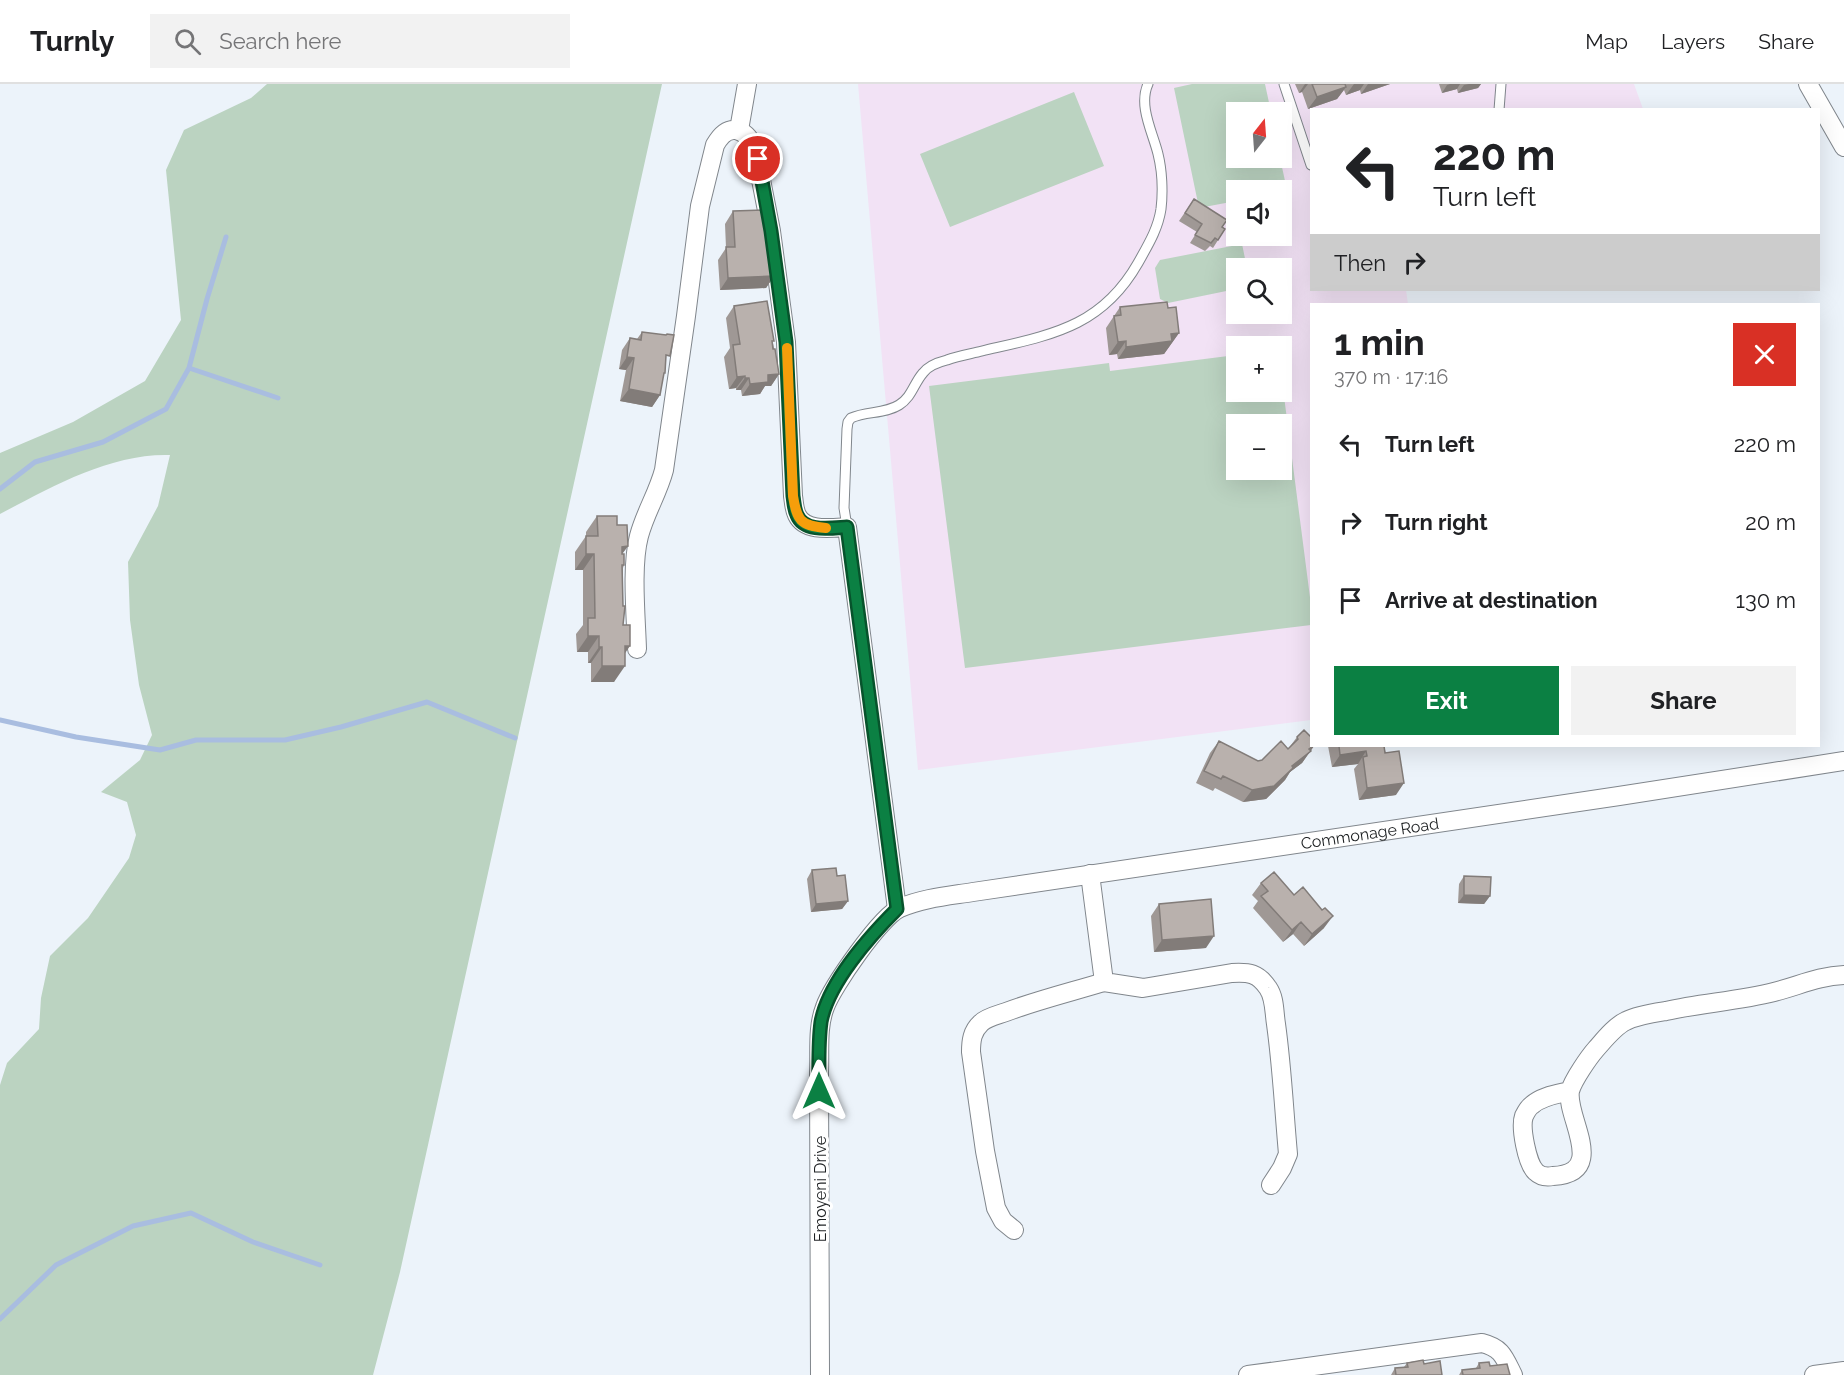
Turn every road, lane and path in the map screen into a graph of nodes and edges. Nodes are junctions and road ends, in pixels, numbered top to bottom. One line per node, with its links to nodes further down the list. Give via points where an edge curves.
1 (747, 84): 7 (street)
2 (1148, 84): 10 (lane, via 1144,99 1159,156 1161,208 1155,233 1127,282 1100,310 1074,324 1049,335 928,368 902,403 851,418 847,429 844,508)
3 (1284, 84): 9 (lane)
4 (1501, 84): 6 (lane)
5 (1808, 84): 8 (street)
6 (1499, 108)
7 (739, 130): 10 (street, via 746,133 755,149 777,266 786,342 796,512 810,526); 11 (street, via 719,137 700,206 664,470 636,552)
8 (1844, 147)
9 (1310, 162)
10 (847, 527): 14 (street)
11 (637, 649)
12 (1844, 761): 13 (street, Commonage Road)
13 (1090, 874): 14 (street, Commonage Road, via 930,899); 16 (street)
14 (897, 909): 21 (street, Emoyeni Drive, via 851,962 821,1022)
15 (1844, 975): 17 (street, via 1625,1022 1595,1050)
16 (1104, 982): 18 (street, via 1143,988 1245,972 1256,975 1267,986 1278,1043 1288,1154); 19 (street, via 986,1019 971,1040 996,1208)
17 (1570, 1090): 17 (street, via 1582,1145 1581,1160 1565,1174 1542,1176 1529,1160 1523,1134 1524,1114 1533,1104)
18 (1271, 1185)
19 (1014, 1230)
20 (1844, 1371): 24 (street)
21 (820, 1375)
22 (1248, 1375): 23 (street, via 1482,1344 1495,1347)
23 (1513, 1375)
24 (1814, 1375)

